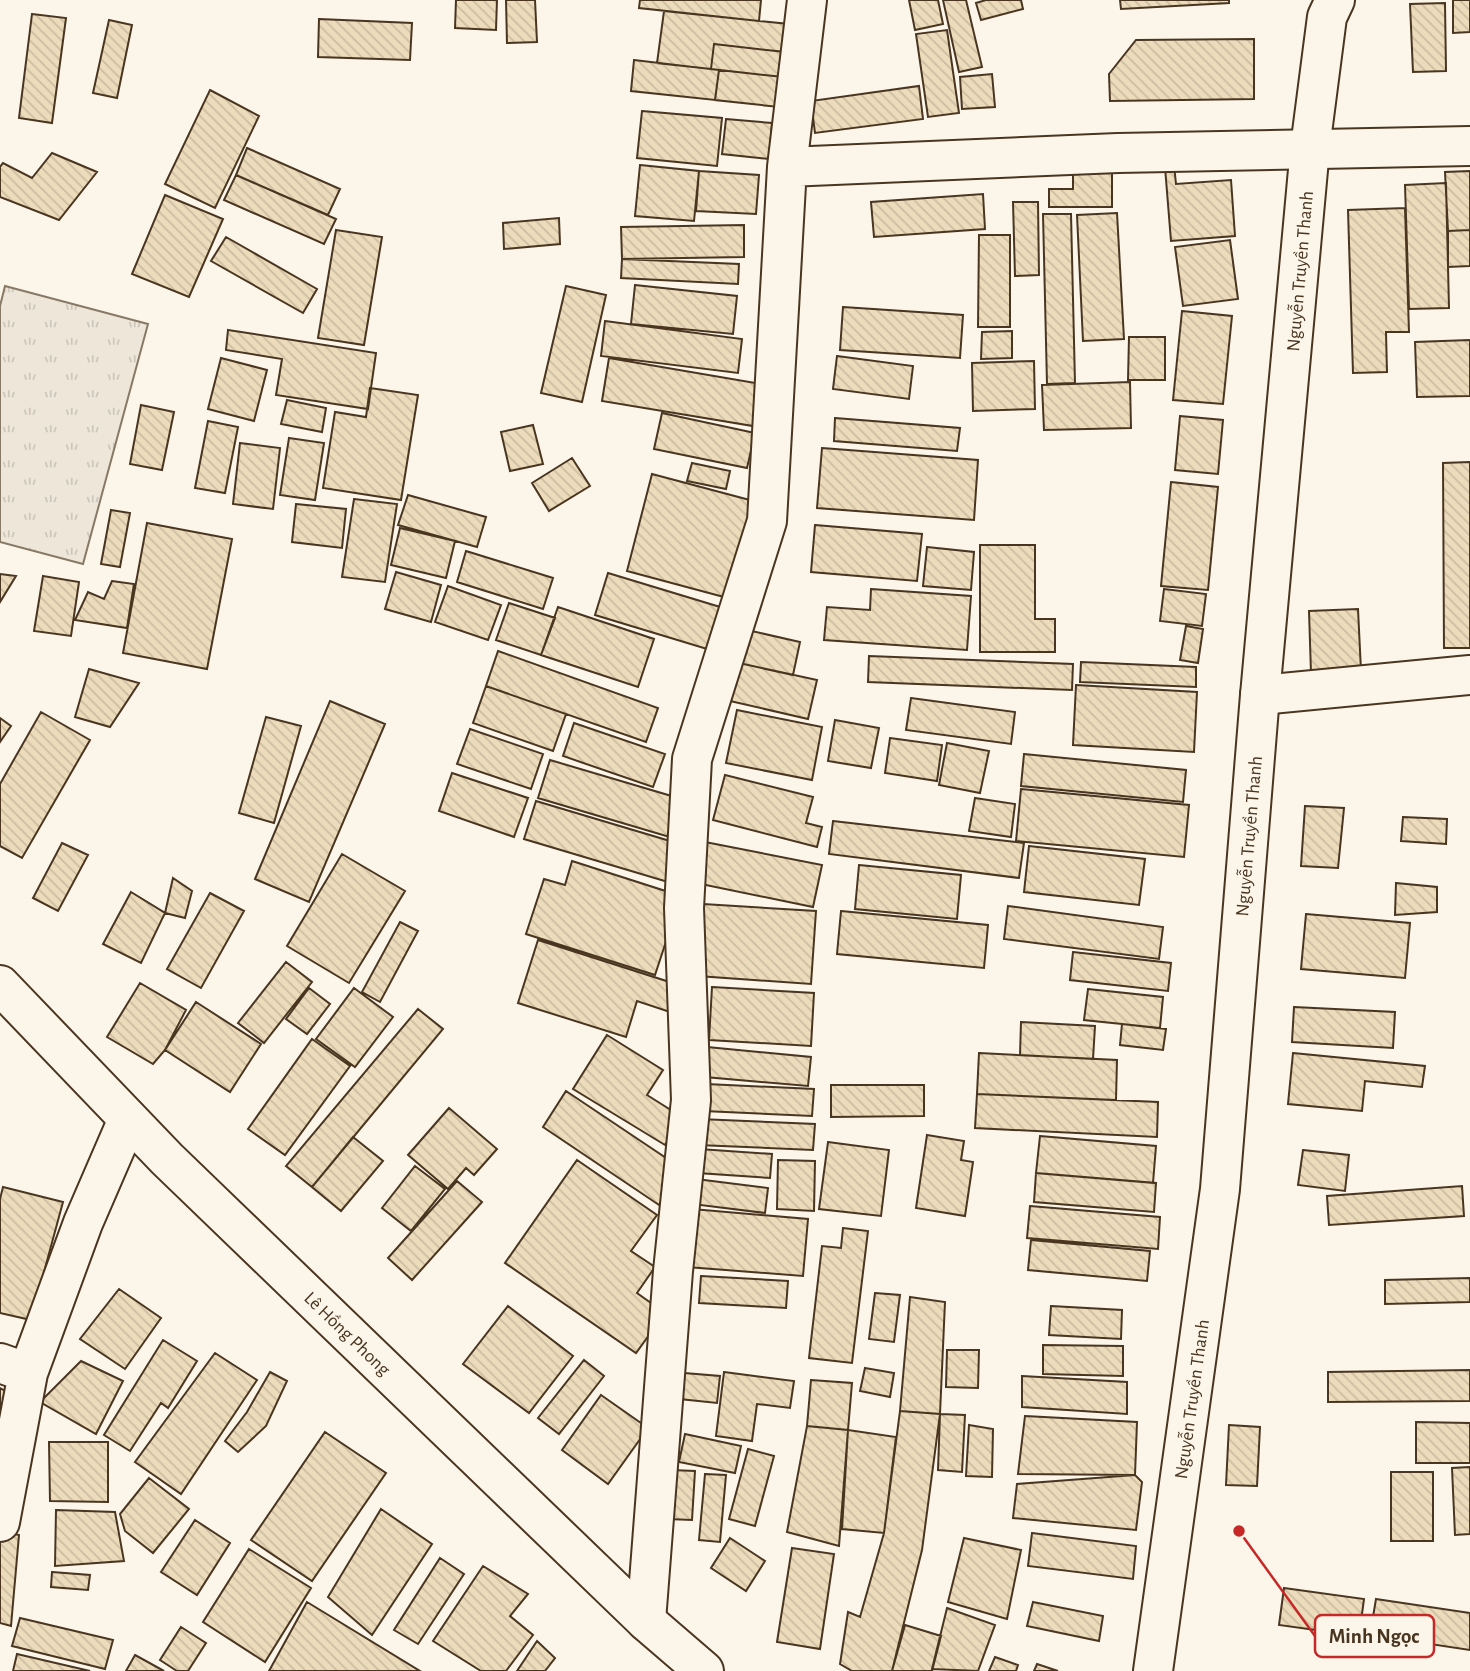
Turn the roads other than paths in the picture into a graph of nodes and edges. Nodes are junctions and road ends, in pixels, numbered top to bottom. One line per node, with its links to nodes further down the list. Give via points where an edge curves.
1 (807, 0): 5 (main road)
2 (1335, 0): 4 (main road, Nguyễn Truyền Thanh, via 1327,18)
3 (1470, 146): 4 (main road)
4 (1310, 148): 5 (main road); 7 (main road, Nguyễn Truyền Thanh)
5 (788, 167): 12 (main road, via 768,522 692,759 684,908 691,1100)
6 (1470, 675): 7 (main road)
7 (1260, 695): 14 (main road, Nguyễn Truyền Thanh, via 1220,1189)
8 (0, 985): 9 (main road, Lê Hồng Phong)
9 (128, 1119): 10 (main road); 12 (main road, Lê Hồng Phong)
10 (14, 1368): 11 (main road)
11 (0, 1522)
12 (646, 1621): 13 (main road, Lê Hồng Phong)
13 (704, 1671)
14 (1153, 1671)

